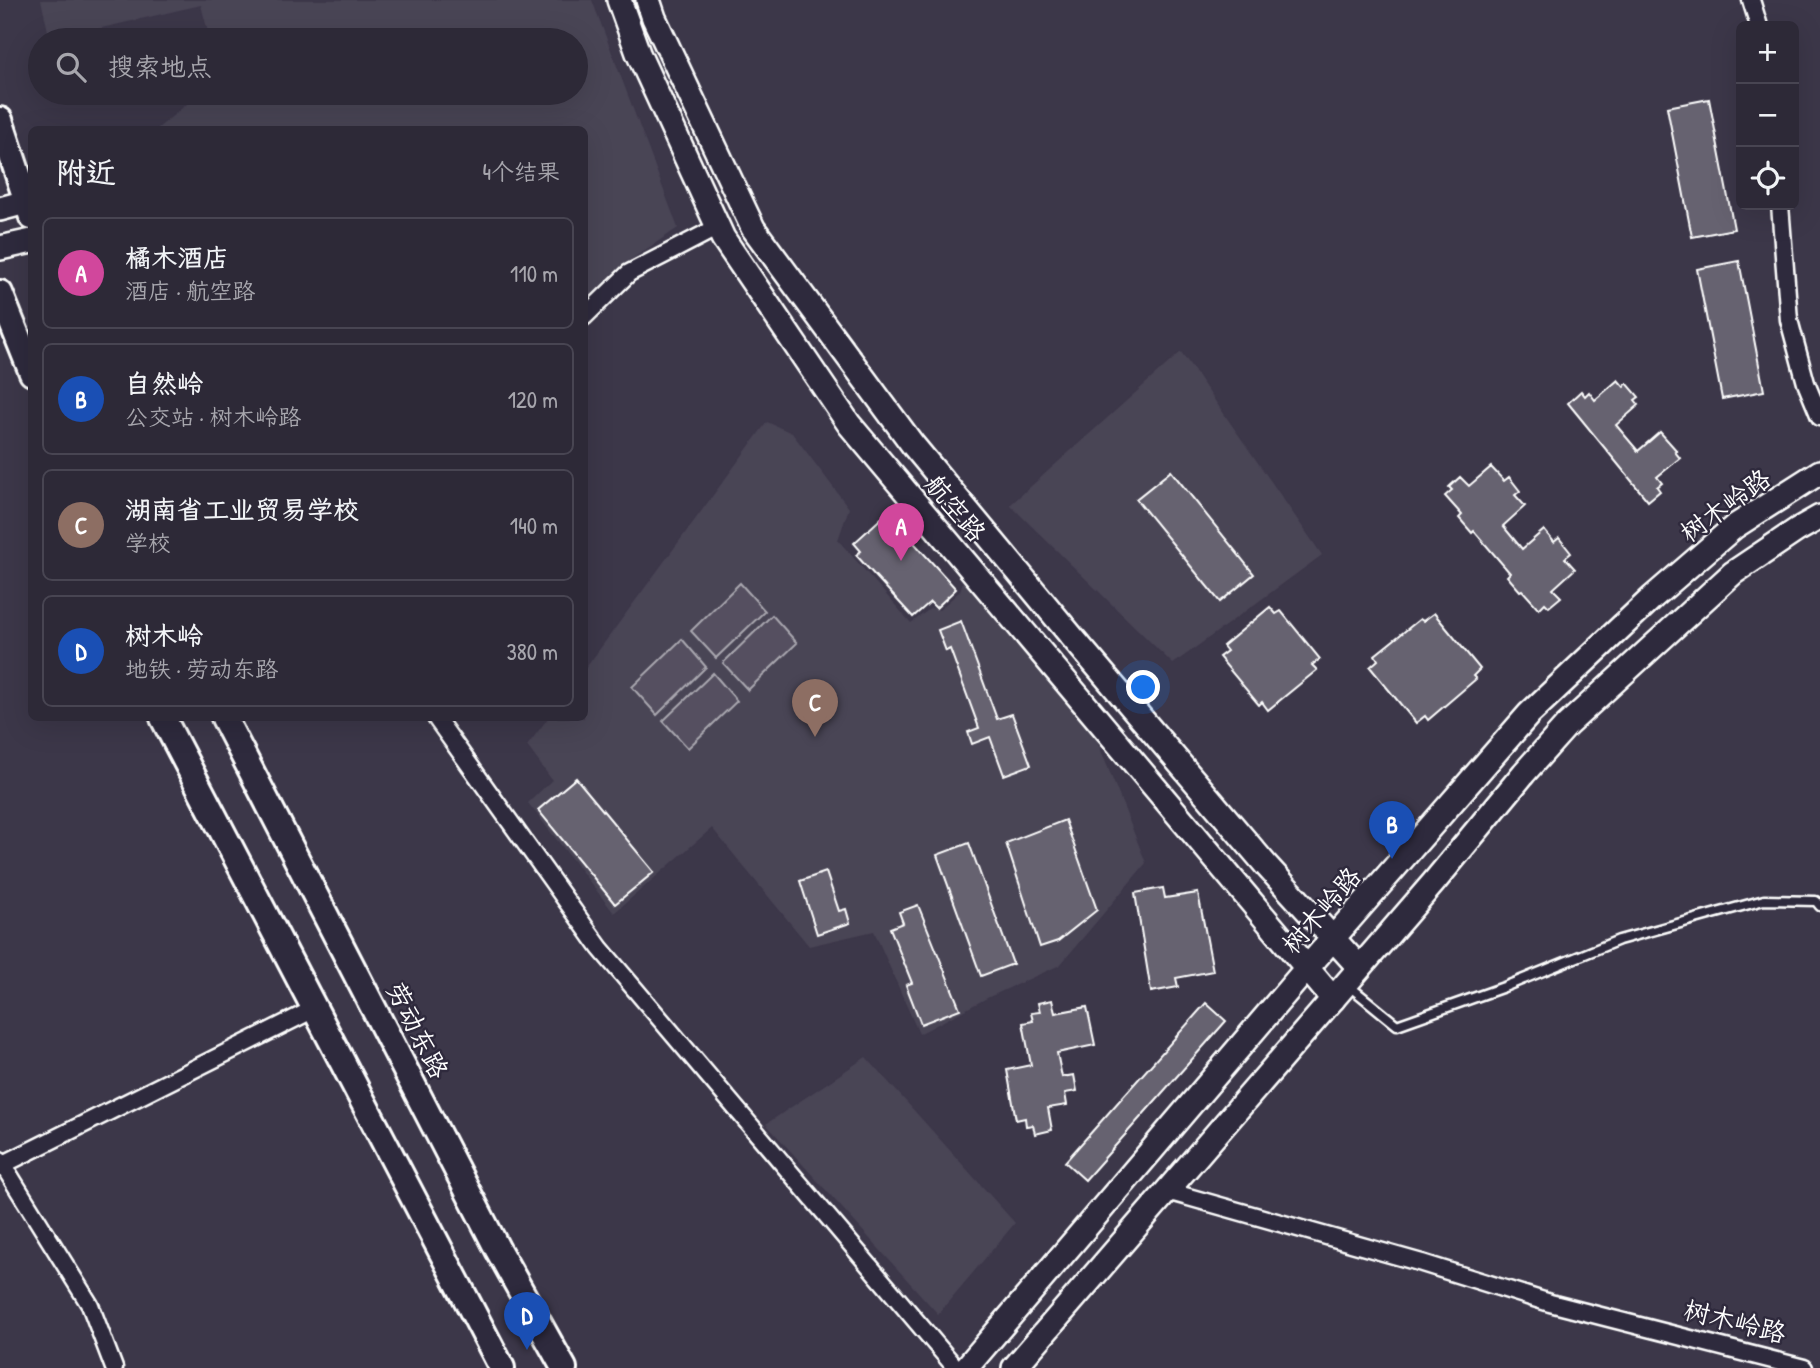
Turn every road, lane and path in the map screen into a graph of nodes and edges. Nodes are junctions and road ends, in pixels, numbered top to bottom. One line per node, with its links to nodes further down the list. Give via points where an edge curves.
1 (619, 0): 11 (street, 航空路, via 638,53)
2 (648, 0): 10 (street, 航空路)
3 (1751, 0): 4 (street)
4 (1757, 21)
5 (0, 120): 6 (main road)
6 (28, 207)
7 (0, 209): 8 (street)
8 (28, 210)
9 (1780, 210): 18 (street, via 1789,320)
10 (753, 228): 11 (street); 25 (street, 航空路, via 913,445 1266,865)
11 (721, 233): 15 (street, via 629,273); 26 (street, 航空路, via 849,424)
12 (28, 242): 13 (street)
13 (0, 248)
14 (0, 293): 16 (main road)
15 (588, 313)
16 (10, 337): 17 (main road)
17 (28, 366)
18 (1820, 417)
19 (1820, 472): 25 (street, 树木岭路, via 1734,527 1575,670 1521,723)
20 (1820, 517): 27 (street, via 1733,573 1567,725)
21 (165, 721): 28 (main road)
22 (226, 721): 34 (main road, 劳动东路, via 491,1238)
23 (438, 721): 35 (street, via 600,948)
24 (1820, 906): 27 (lane, via 1816,901 1764,900 1619,940 1397,1025)
25 (1334, 938): 26 (street, 树木岭路); 27 (street, 航空路)
26 (1307, 968): 27 (street, 航空路); 36 (street, 树木岭路)
27 (1346, 983): 30 (street)
28 (314, 1009): 29 (street); 33 (main road)
29 (1, 1164): 32 (street, via 90,1305)
30 (1167, 1191): 31 (street, 树木岭路); 37 (street)
31 (1775, 1364): 38 (street, 树木岭路)
32 (114, 1368)
33 (502, 1368)
34 (564, 1368)
35 (956, 1368)
36 (966, 1368)
37 (1014, 1368)
38 (1804, 1368)

